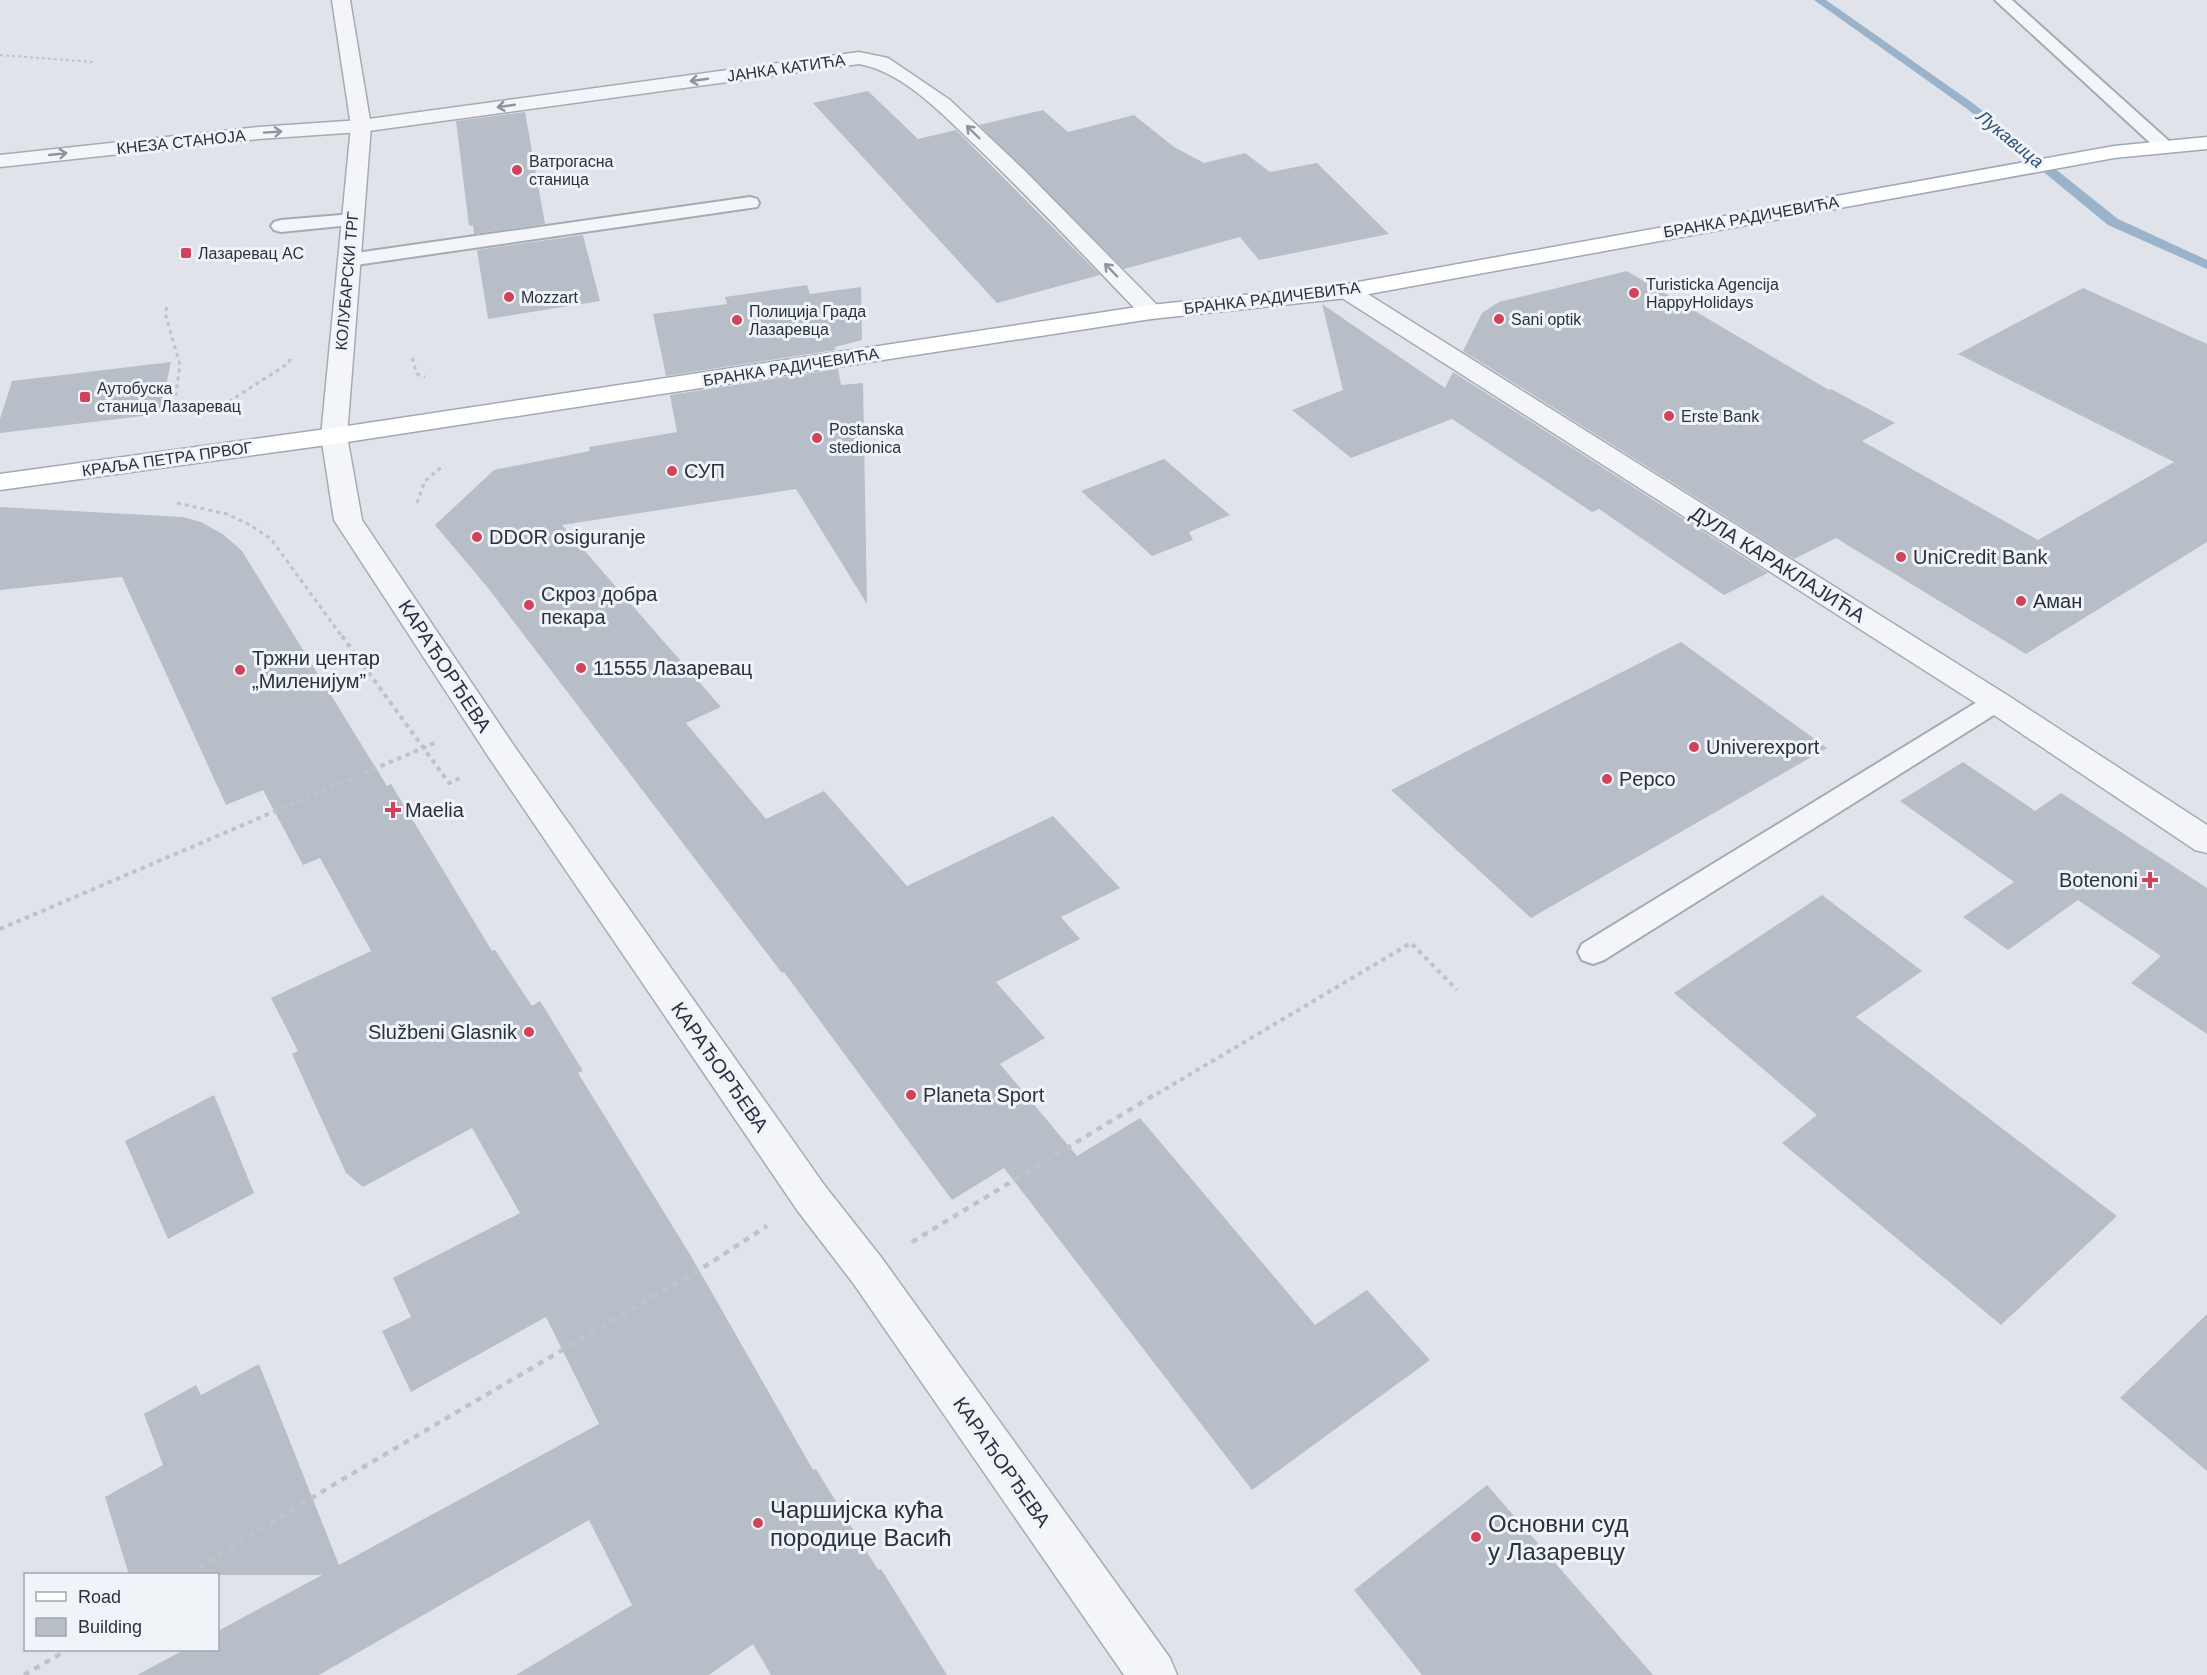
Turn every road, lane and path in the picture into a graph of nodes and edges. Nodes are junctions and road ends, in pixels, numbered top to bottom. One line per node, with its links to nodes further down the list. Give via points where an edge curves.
1 (340, 0): 5 (street, КОЛУБАРСКИ ТРГ)
2 (2003, 0): 7 (lane)
3 (0, 55): 4 (path)
4 (93, 62)
5 (361, 126): 8 (street, КНЕЗА СТАНОЈА, one-way to 5); 10 (street, КОЛУБАРСКИ ТРГ); 15 (street, ЈАНКА КАТИЋА, one-way to 5, via 943,104 880,62 859,58)
6 (2207, 143): 7 (main road, БРАНКА РАДИЧЕВИЋА)
7 (2164, 146): 13 (main road, БРАНКА РАДИЧЕВИЋА)
8 (0, 160)
9 (750, 203): 12 (lane)
10 (353, 220): 11 (lane); 12 (street, КОЛУБАРСКИ ТРГ)
11 (281, 226)
12 (349, 260): 19 (street, КОЛУБАРСКИ ТРГ)
13 (1347, 291): 15 (main road, БРАНКА РАДИЧЕВИЋА); 24 (street, ДУЛА КАРАКЛАЈИЋА)
14 (167, 308): 18 (path, via 165,313 180,365 173,414)
15 (1152, 312): 19 (main road, БРАНКА РАДИЧЕВИЋА)
16 (291, 352): 17 (path, via 289,363 268,378 223,406)
17 (213, 407)
18 (183, 412)
19 (334, 436): 21 (main road, КРАЉА ПЕТРА ПРВОГ); 25 (street, КАРАЂОРЂЕВА, via 348,520)
20 (451, 462): 23 (path, via 425,481)
21 (0, 482)
22 (175, 503): 26 (path, via 255,525 271,540)
23 (417, 503)
24 (1996, 702): 27 (street, ДУЛА КАРАКЛАЈИЋА); 29 (lane)
25 (496, 744): 26 (path); 26 (path, via 448,783); 31 (street, КАРАЂОРЂЕВА)
26 (422, 749): 28 (path)
27 (2207, 841)
28 (0, 929)
29 (1593, 952)
30 (1457, 990): 32 (path, via 1411,943)
31 (811, 1198): 32 (street, КАРАЂОРЂЕВА); 33 (path, via 712,1262)
32 (867, 1270): 36 (street, КАРАЂОРЂЕВА)
33 (191, 1573)
34 (65, 1651): 35 (path)
35 (24, 1675)
36 (1153, 1675)

